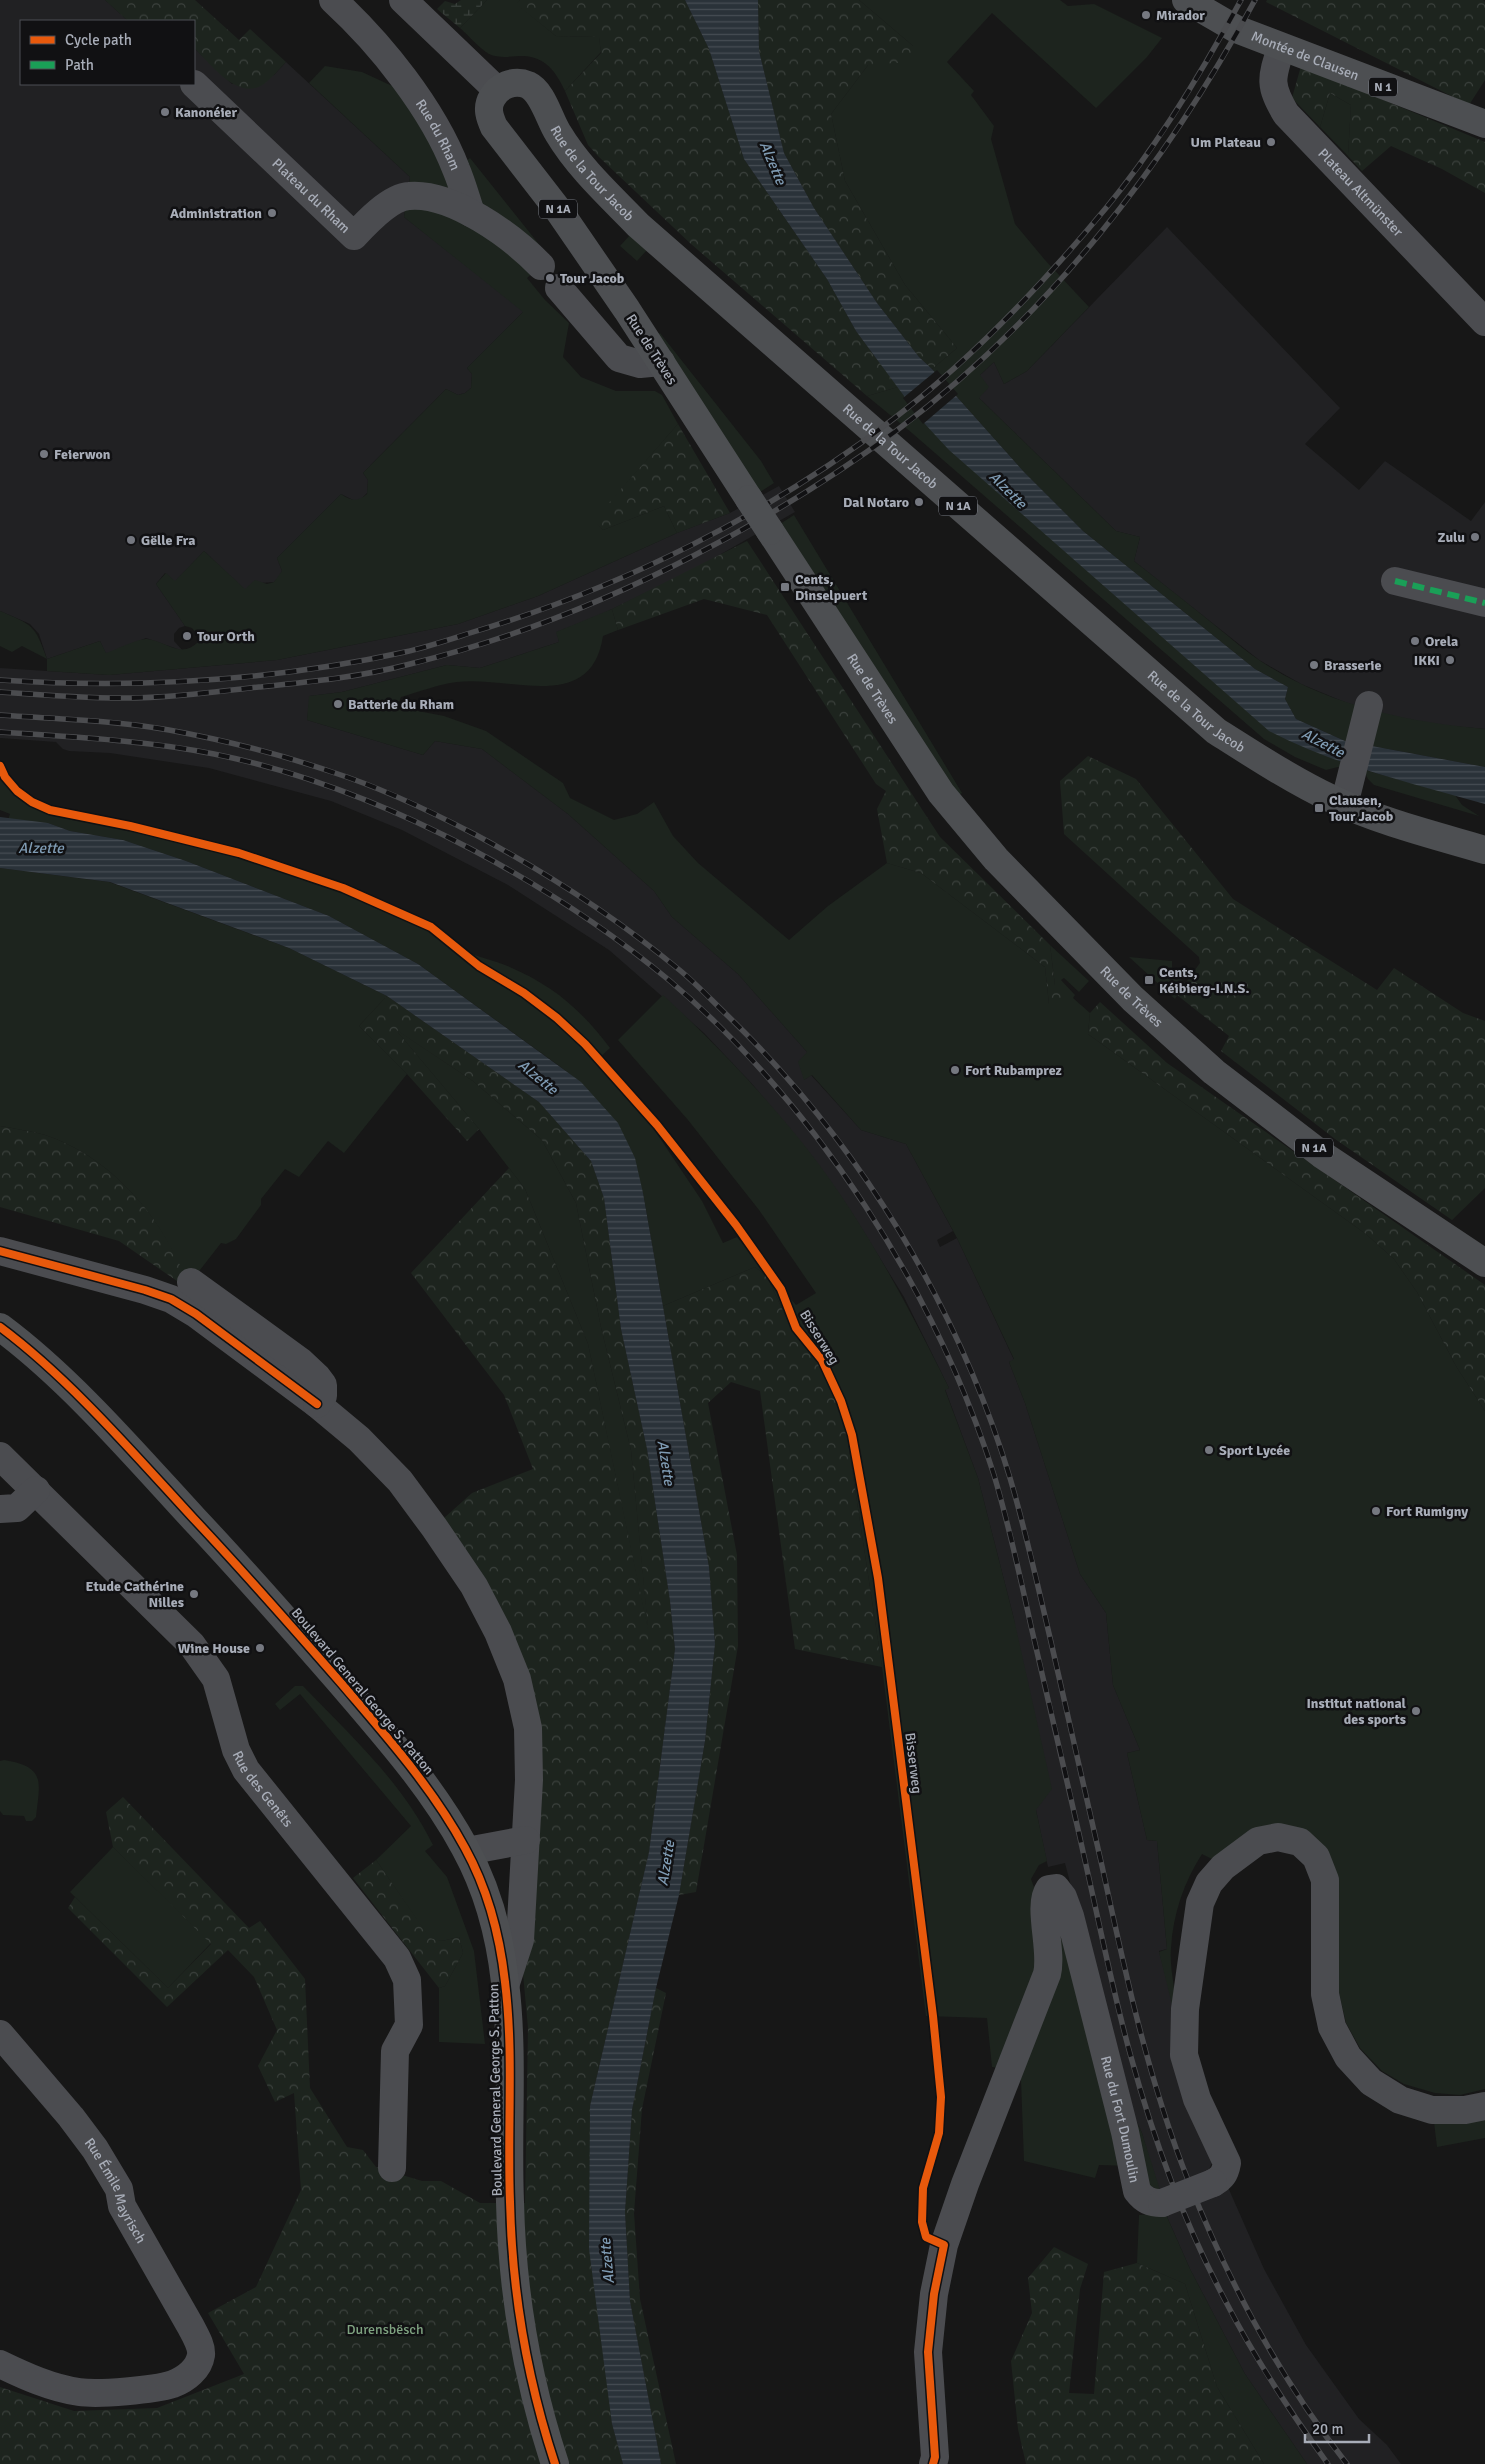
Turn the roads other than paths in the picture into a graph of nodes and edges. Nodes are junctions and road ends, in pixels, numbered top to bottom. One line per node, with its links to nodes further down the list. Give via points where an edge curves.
1 (334, 0): 8 (street, Rue du Rham, via 360,25 416,97 456,168)
2 (403, 0): 6 (street)
3 (1193, 2): 4 (main road, Montée de Clausen / N 1, via 1236,29)
4 (1281, 48): 7 (main road, Montée de Clausen / N 1); 11 (street, Plateau Altmünster, via 1272,76 1275,96 1286,114)
5 (195, 85): 8 (street, Plateau du Rham, via 354,236 378,211 408,196 434,199)
6 (497, 90): 12 (main road, Rue de Trèves / N 1A, via 490,100 488,113 494,127 560,211); 16 (main road, Rue de la Tour Jacob / N 1A, via 512,82 528,85 540,96 574,158 638,225 1189,709 1216,731 1278,771)
7 (1485, 124)
8 (471, 213): 9 (street, via 502,232)
9 (541, 266)
10 (559, 288): 12 (street, via 619,358 640,364)
11 (1485, 322)
12 (661, 362): 19 (main road, Rue de Trèves / N 1A, bridge, via 941,793 996,858 1133,999 1214,1072 1321,1154)
13 (1395, 581): 14 (street)
14 (1485, 604)
15 (1369, 704): 16 (street)
16 (1344, 805): 17 (main road, Rue de la Tour Jacob / N 1A)
17 (1485, 850)
18 (0, 1251): 22 (street, Boulevard General George S. Patton, via 171,1299)
19 (1485, 1263)
20 (191, 1282): 22 (street, via 300,1361 317,1377 323,1385 323,1396)
21 (0, 1327): 27 (main road, Boulevard General George S. Patton, via 56,1374 258,1588 406,1758)
22 (317, 1404): 26 (street, Boulevard General George S. Patton, via 359,1438 400,1481 469,1578 498,1632 517,1679 528,1728)
23 (0, 1456): 24 (street, Rue des Genêts)
24 (36, 1490): 25 (street, via 17,1508); 31 (street, Rue des Genêts, via 192,1645 216,1679 236,1750 246,1770 398,1958 407,1980 409,2025 395,2051)
25 (0, 1509)
26 (526, 1840): 27 (street); 28 (street, Boulevard General George S. Patton, via 520,1940)
27 (467, 1851): 28 (main road, Boulevard General George S. Patton, via 487,1901)
28 (506, 1983): 33 (main road, Boulevard General George S. Patton, via 510,2203 515,2284 528,2364)
29 (0, 2034): 32 (street, Rue Émile Mayrisch, via 71,2116 108,2170 120,2190 122,2206 200,2346 201,2355 191,2374 175,2383 80,2392 34,2380)
30 (1485, 2106): 34 (street, Rue du Fort Dumoulin, bridge, via 1432,2110 1400,2100 1371,2082 1348,2057 1332,2027 1325,1994 1325,1880 1316,1857 1300,1842 1278,1837 1258,1841 1224,1867 1210,1883 1200,1903 1186,2009 1184,2055 1197,2099 1226,2163 1226,2172 1213,2183 1162,2203 1143,2199 1137,2191 1070,1916 1060,1891 1049,1889 1045,1900 1050,1963 1047,1974 965,2184 944,2245 934,2294 928,2352 935,2457)
31 (392, 2168)
32 (0, 2364)
33 (556, 2464)
34 (932, 2464)

